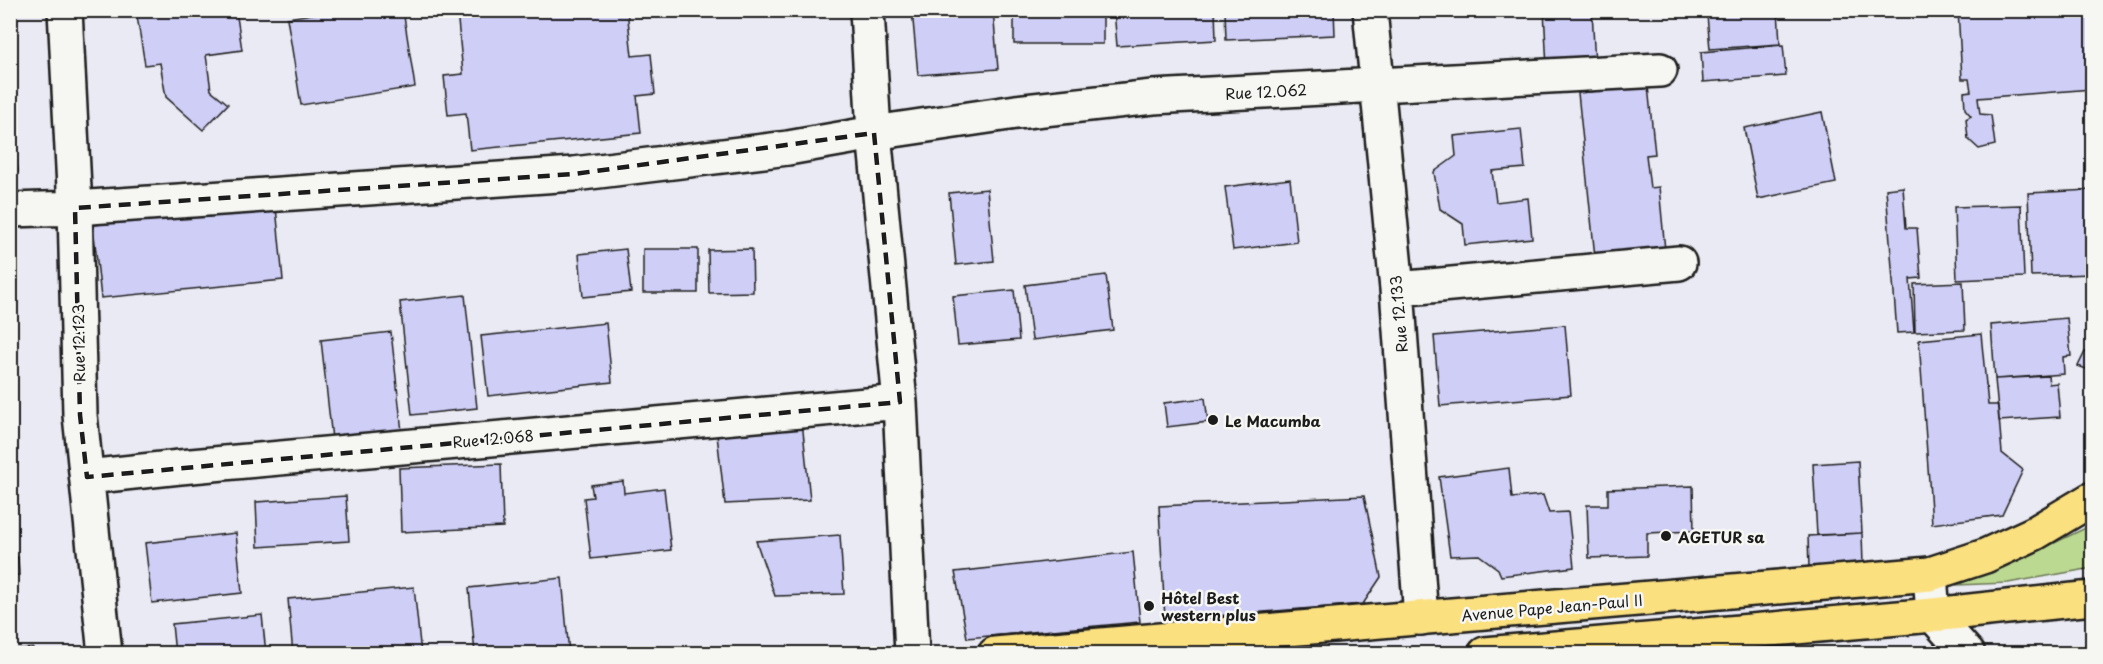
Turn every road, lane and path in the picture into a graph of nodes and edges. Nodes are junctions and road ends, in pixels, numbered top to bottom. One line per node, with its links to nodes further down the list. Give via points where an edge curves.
1 (65, 10): 7 (street, Rue 12.123)
2 (867, 10): 6 (street)
3 (1370, 10): 5 (street, Rue 12.133)
4 (1660, 70): 5 (street, Rue 12.062)
5 (1377, 86): 6 (street, Rue 12.062, via 1153,97); 10 (street, Rue 12.133)
6 (874, 133): 7 (street, Rue 12.062, via 788,148 574,174); 11 (street)
7 (75, 208): 8 (street, Rue 12.062); 12 (street, Rue 12.123, via 80,415)
8 (10, 210)
9 (1679, 262): 10 (street)
10 (1396, 290): 17 (street, Rue 12.133)
11 (900, 402): 12 (street, Rue 12.068); 19 (street)
12 (87, 477): 18 (street, Rue 12.123)
13 (2092, 499): 14 (main road, Avenue Pape Jean-Paul II, via 2035,533 1985,556)
14 (1930, 574): 16 (street); 17 (main road, Avenue Pape Jean-Paul II)
15 (2092, 598): 16 (main road)
16 (1933, 615): 21 (main road); 22 (street)
17 (1421, 618): 20 (main road, Avenue Pape Jean-Paul II)
18 (105, 654)
19 (912, 654)
20 (995, 654)
21 (1485, 654)
22 (1968, 654)

